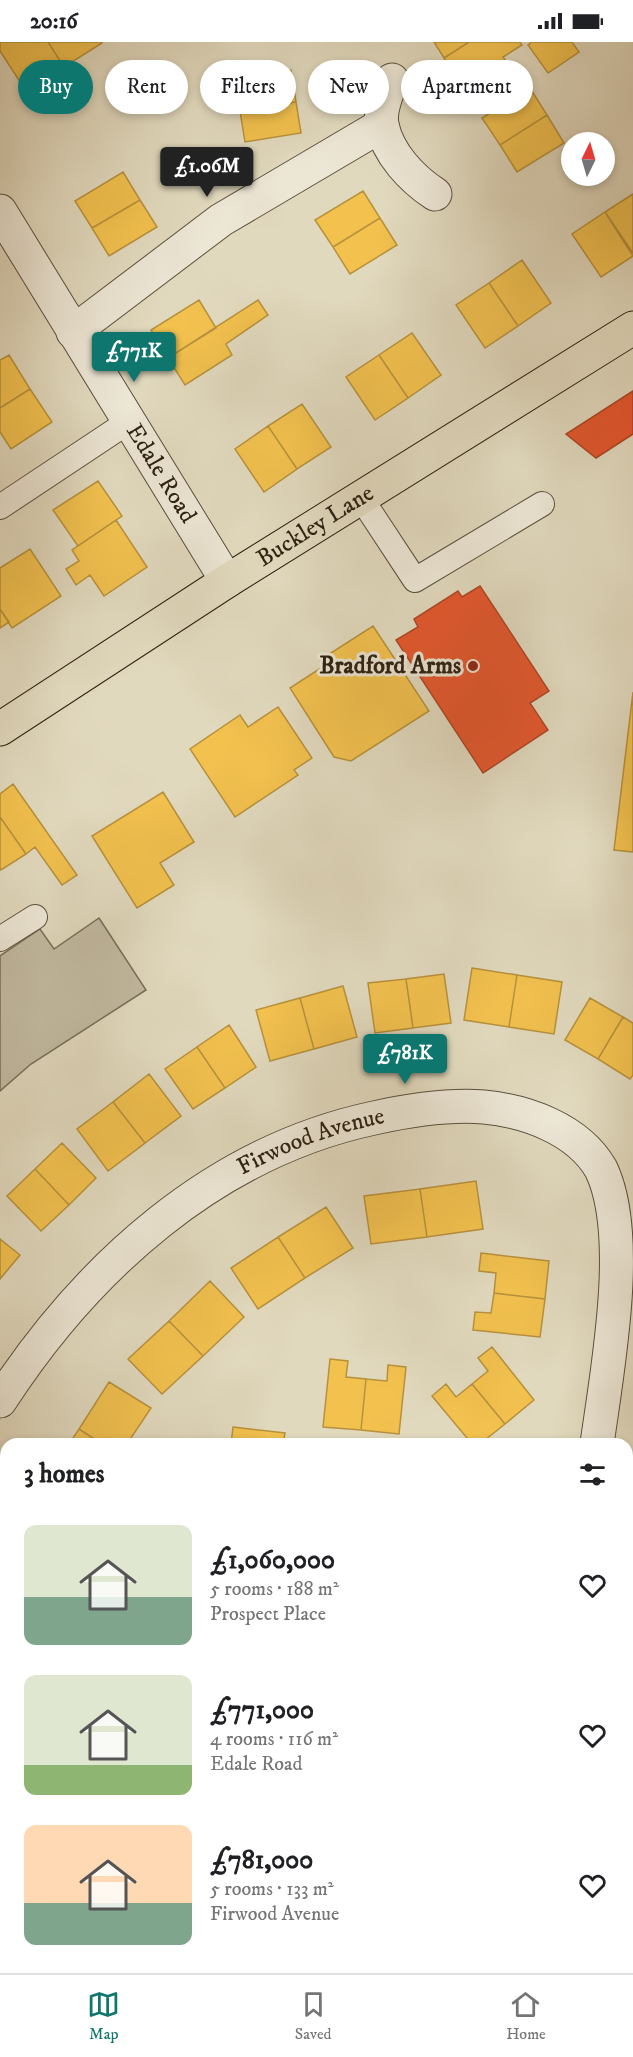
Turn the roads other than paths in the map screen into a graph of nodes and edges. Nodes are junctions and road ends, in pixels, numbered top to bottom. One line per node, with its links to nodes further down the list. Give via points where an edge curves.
1 (392, 80): 2 (street, via 382,108)
2 (382, 125): 3 (street, via 413,180); 6 (street, via 220,220)
3 (435, 194)
4 (0, 211): 6 (street, Edale Road)
5 (633, 328): 8 (main road, Buckley Lane)
6 (73, 332): 7 (street, Edale Road)
7 (128, 422): 10 (lane); 11 (street, Edale Road)
8 (361, 498): 9 (lane, via 415,580); 11 (main road, Buckley Lane)
9 (542, 504)
10 (0, 507)
11 (227, 581): 12 (main road, Buckley Lane)
12 (0, 729)
13 (35, 917): 14 (lane)
14 (0, 939)
15 (0, 1401): 16 (street, Firwood Avenue, via 76,1299 126,1249 180,1205 288,1143 344,1124 459,1105 506,1109 548,1122 578,1143 600,1168 612,1202 618,1268)
16 (598, 1438)

